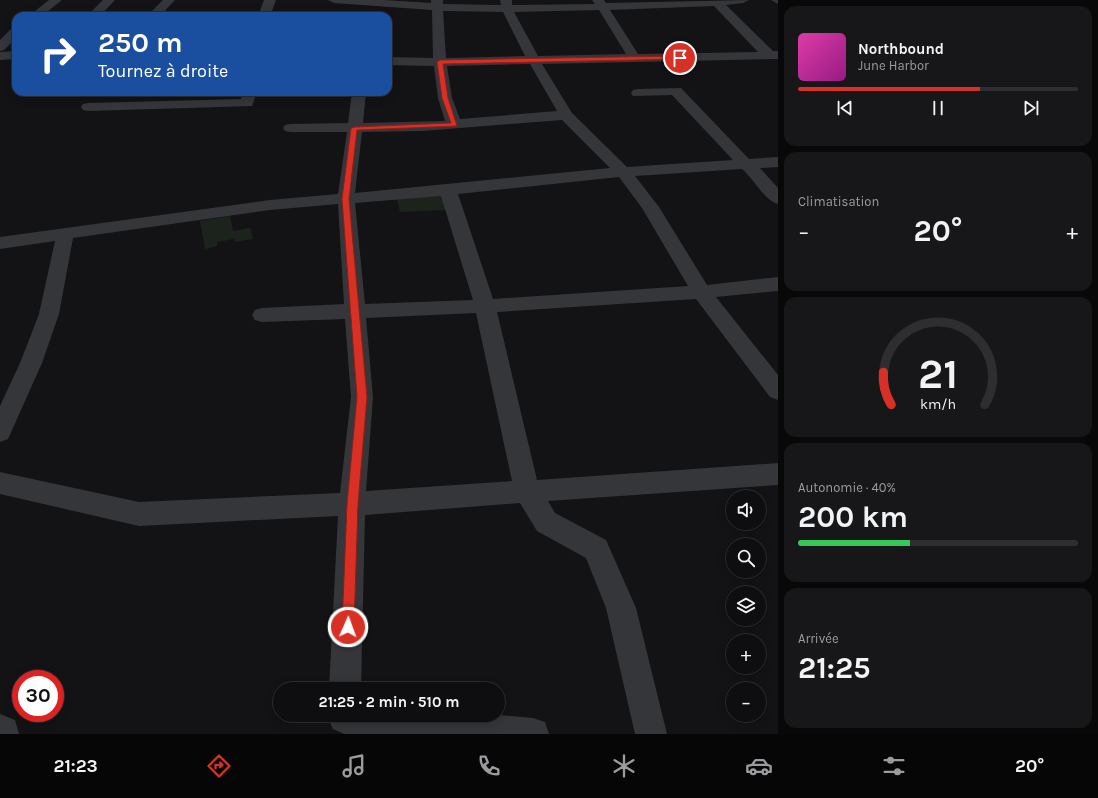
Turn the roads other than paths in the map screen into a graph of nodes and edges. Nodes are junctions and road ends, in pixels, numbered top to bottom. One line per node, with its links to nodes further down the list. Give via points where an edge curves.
1 (56, 0): 12 (street)
2 (109, 0): 13 (street)
3 (169, 0): 14 (street)
4 (270, 0): 15 (street)
5 (743, 0): 6 (street)
6 (716, 1): 7 (street); 19 (street)
7 (682, 2): 11 (street)
8 (339, 3): 9 (street)
9 (437, 4): 10 (street); 24 (street)
10 (507, 4): 11 (street); 23 (street)
11 (600, 4): 21 (street)
12 (40, 12)
13 (97, 12)
14 (157, 12)
15 (266, 12)
16 (12, 35): 17 (street)
17 (0, 47)
18 (12, 55): 20 (street)
19 (774, 55): 21 (street)
20 (0, 56)
21 (635, 59): 23 (street)
22 (392, 61): 24 (street)
23 (533, 61): 24 (street); 30 (street)
24 (440, 62): 31 (street, via 445,98)
25 (638, 93): 35 (street, via 676,91)
26 (96, 96): 29 (street, via 88,107)
27 (249, 96): 29 (street, via 247,103)
28 (359, 96): 33 (street)
29 (194, 98)
30 (566, 115): 31 (street); 36 (street)
31 (454, 125): 33 (street)
32 (290, 128): 33 (street)
33 (355, 128): 39 (street)
34 (778, 162): 35 (street)
35 (745, 164): 36 (street); 38 (street)
36 (624, 172): 37 (street); 43 (street, via 650,207)
37 (448, 190): 39 (street); 44 (street)
38 (778, 198)
39 (346, 199): 40 (street, via 270,205); 45 (street)
40 (65, 235): 41 (street); 48 (street, via 50,314)
41 (0, 243)
42 (778, 284): 43 (street)
43 (702, 293): 44 (street); 47 (street)
44 (485, 306): 45 (street); 51 (street)
45 (355, 310): 46 (street); 52 (street, via 362,397)
46 (262, 315)
47 (778, 391)
48 (0, 432)
49 (778, 474): 51 (street)
50 (0, 483): 52 (street, via 139,514)
51 (527, 492): 52 (street); 58 (street, via 546,522 596,549 621,608)
52 (352, 504): 53 (street)
53 (346, 682)
54 (421, 722): 57 (street)
55 (0, 730): 56 (street)
56 (2, 734)
57 (534, 734)
58 (651, 734)

